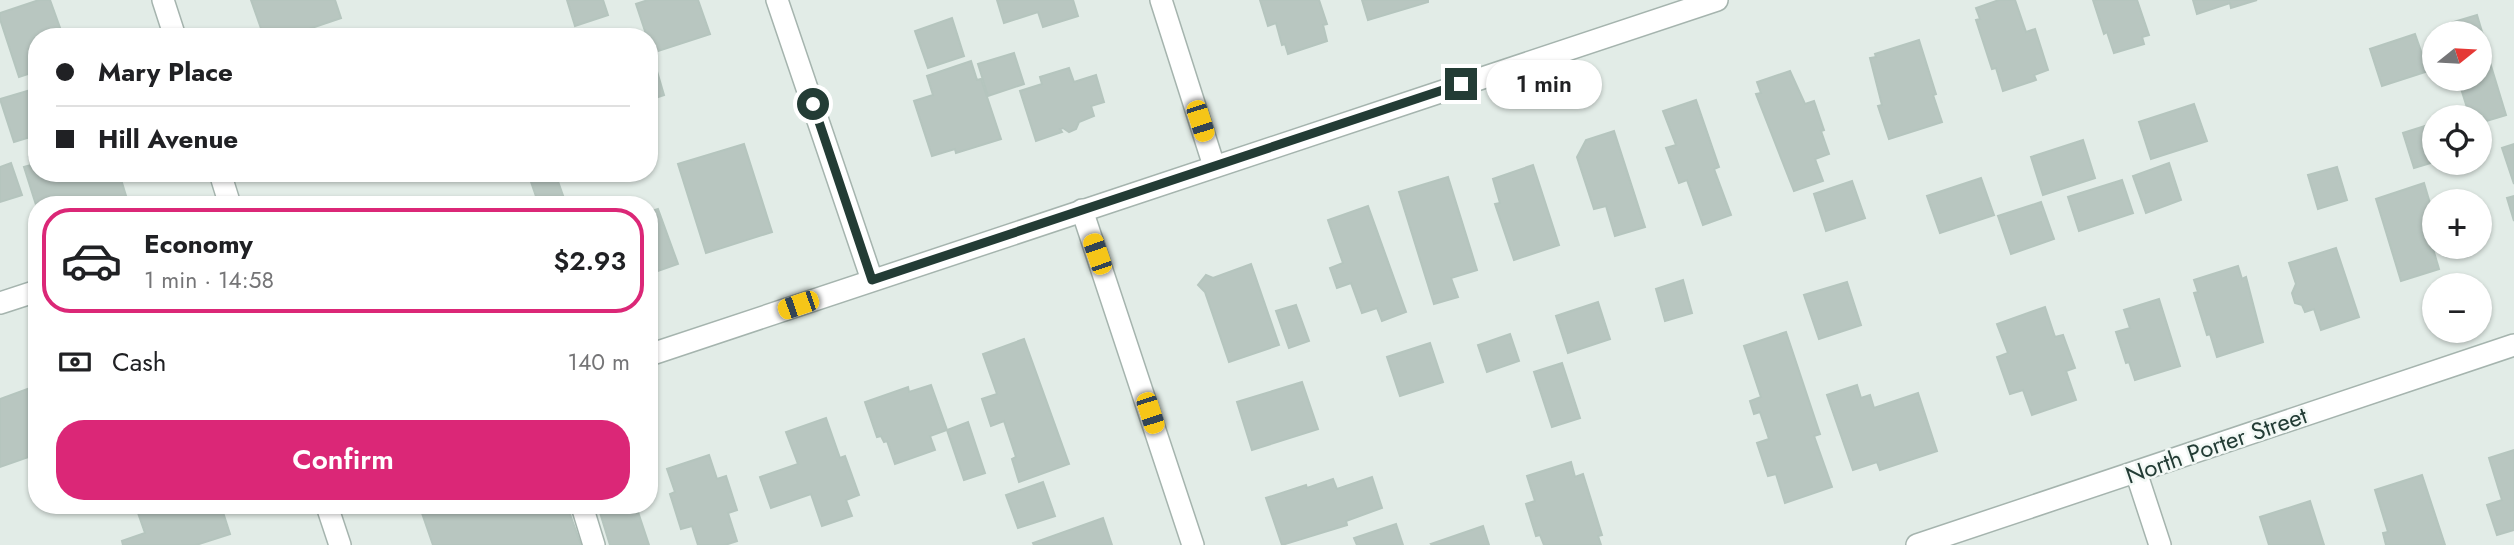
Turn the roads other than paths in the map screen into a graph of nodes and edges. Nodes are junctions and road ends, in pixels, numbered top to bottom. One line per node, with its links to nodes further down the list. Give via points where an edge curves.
1 (163, 0): 5 (street)
2 (777, 0): 8 (street)
3 (1161, 0): 6 (street)
4 (1717, 0): 6 (street)
5 (172, 28)
6 (1214, 166): 7 (street)
7 (1082, 210): 8 (street); 18 (street)
8 (872, 280): 12 (street)
9 (28, 294): 10 (street)
10 (0, 303)
11 (2514, 345): 13 (street, North Porter Street)
12 (658, 352)
13 (2136, 472): 19 (street, North Porter Street); 20 (street)
14 (330, 514): 16 (street)
15 (584, 514): 17 (street)
16 (340, 545)
17 (594, 545)
18 (1194, 545)
19 (1917, 545)
20 (2160, 545)

